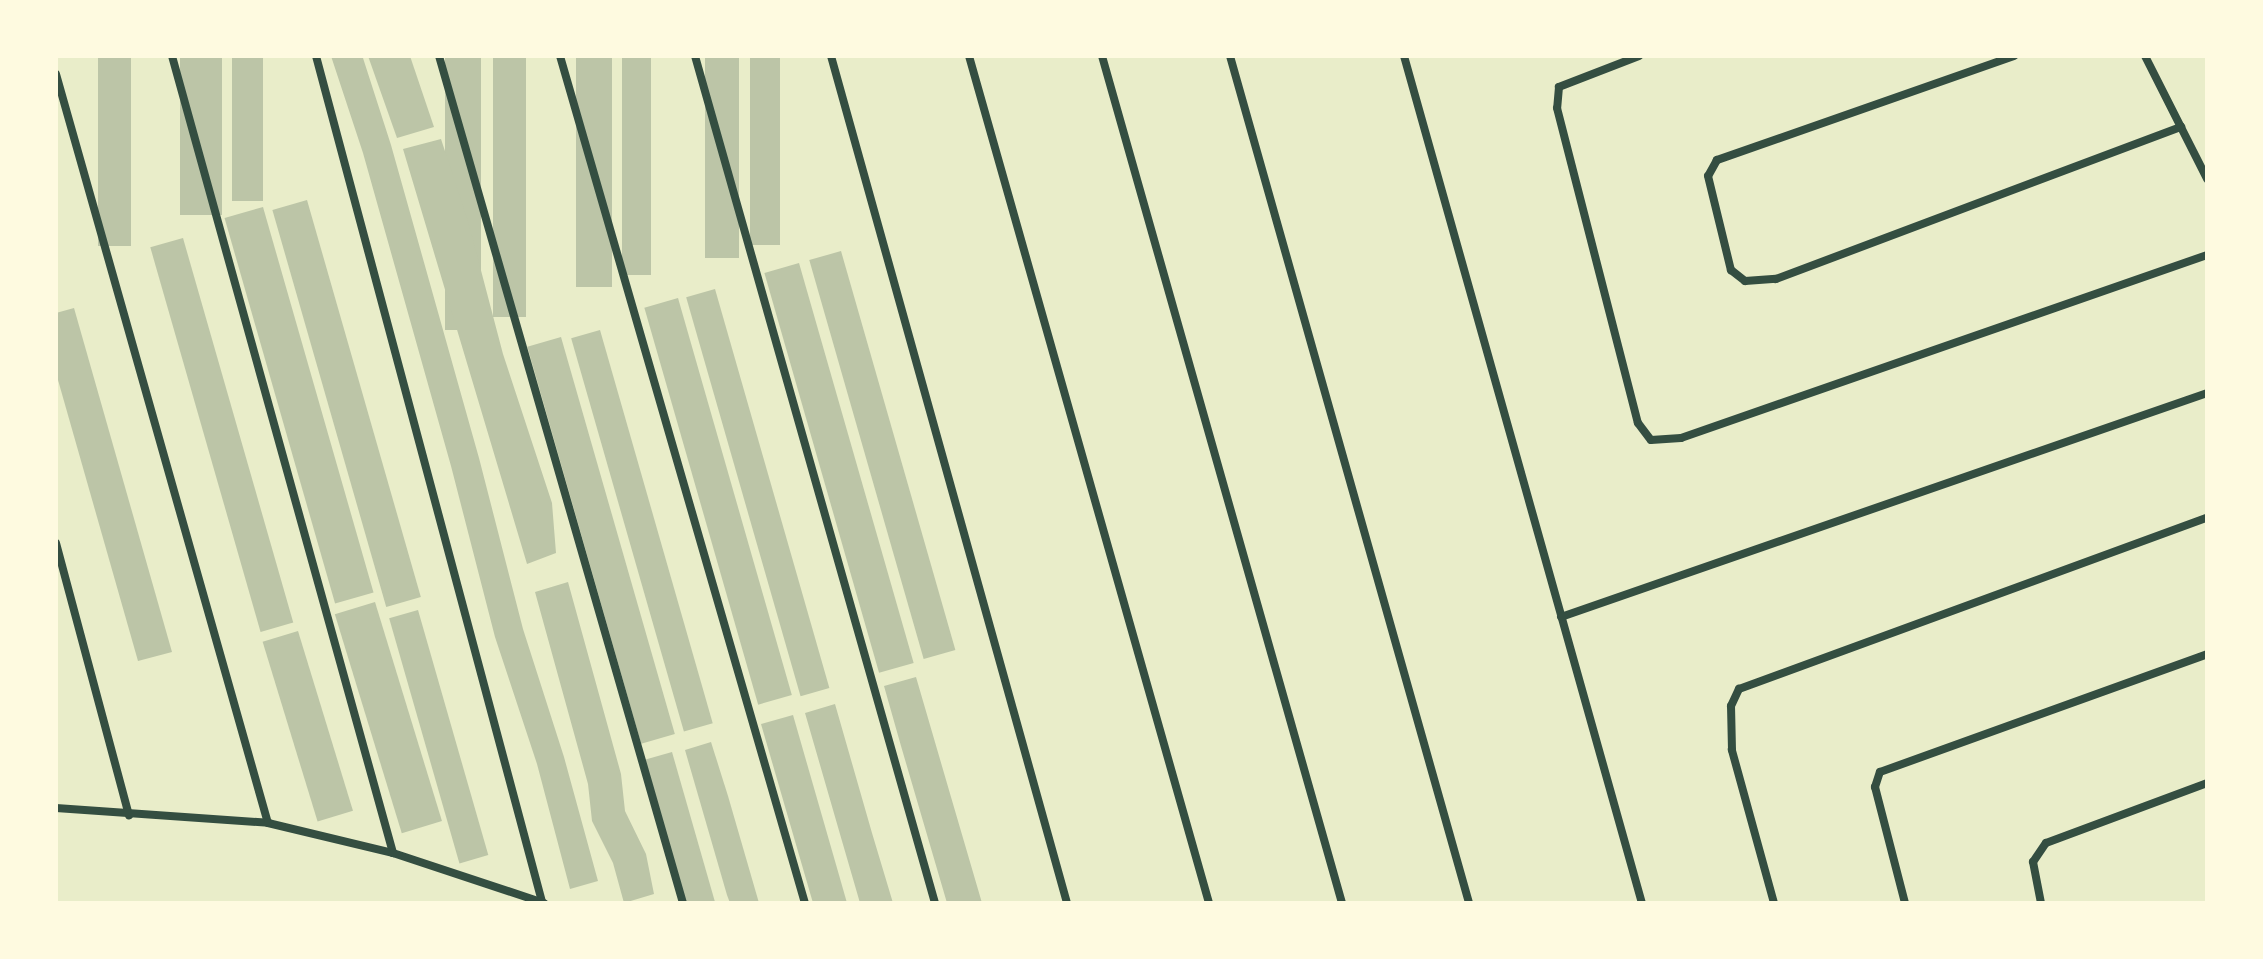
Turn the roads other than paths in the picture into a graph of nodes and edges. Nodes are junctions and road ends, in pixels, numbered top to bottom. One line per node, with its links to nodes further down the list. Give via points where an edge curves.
1 (172, 56): 27 (street)
2 (316, 56): 28 (street)
3 (439, 56): 29 (street)
4 (560, 56): 30 (street)
5 (695, 56): 31 (street)
6 (831, 56): 32 (street)
7 (969, 56): 33 (street)
8 (1102, 56): 34 (street)
9 (1230, 56): 35 (street)
10 (1404, 56): 21 (street)
11 (1639, 56): 17 (street, via 1559,87 1557,108 1638,423 1651,440 1681,438)
12 (2014, 56): 15 (street, via 1717,160 1708,176 1731,270 1745,281 1776,279)
13 (2145, 56): 15 (street)
14 (56, 74): 26 (street)
15 (2181, 127): 16 (street)
16 (2207, 179)
17 (2207, 255)
18 (2207, 393): 21 (street)
19 (2207, 518): 37 (street, via 1739,689 1731,706 1732,750)
20 (56, 543): 25 (street)
21 (1561, 617): 36 (street)
22 (2207, 654): 38 (street, via 1880,772 1875,787)
23 (2207, 783): 39 (street, via 2046,843 2033,862)
24 (56, 808): 25 (street)
25 (129, 815): 26 (street)
26 (268, 823): 27 (street)
27 (393, 853): 28 (street)
28 (543, 902)
29 (683, 903)
30 (805, 903)
31 (935, 903)
32 (1067, 903)
33 (1209, 903)
34 (1342, 903)
35 (1469, 903)
36 (1642, 903)
37 (1774, 903)
38 (1905, 903)
39 (2041, 903)

